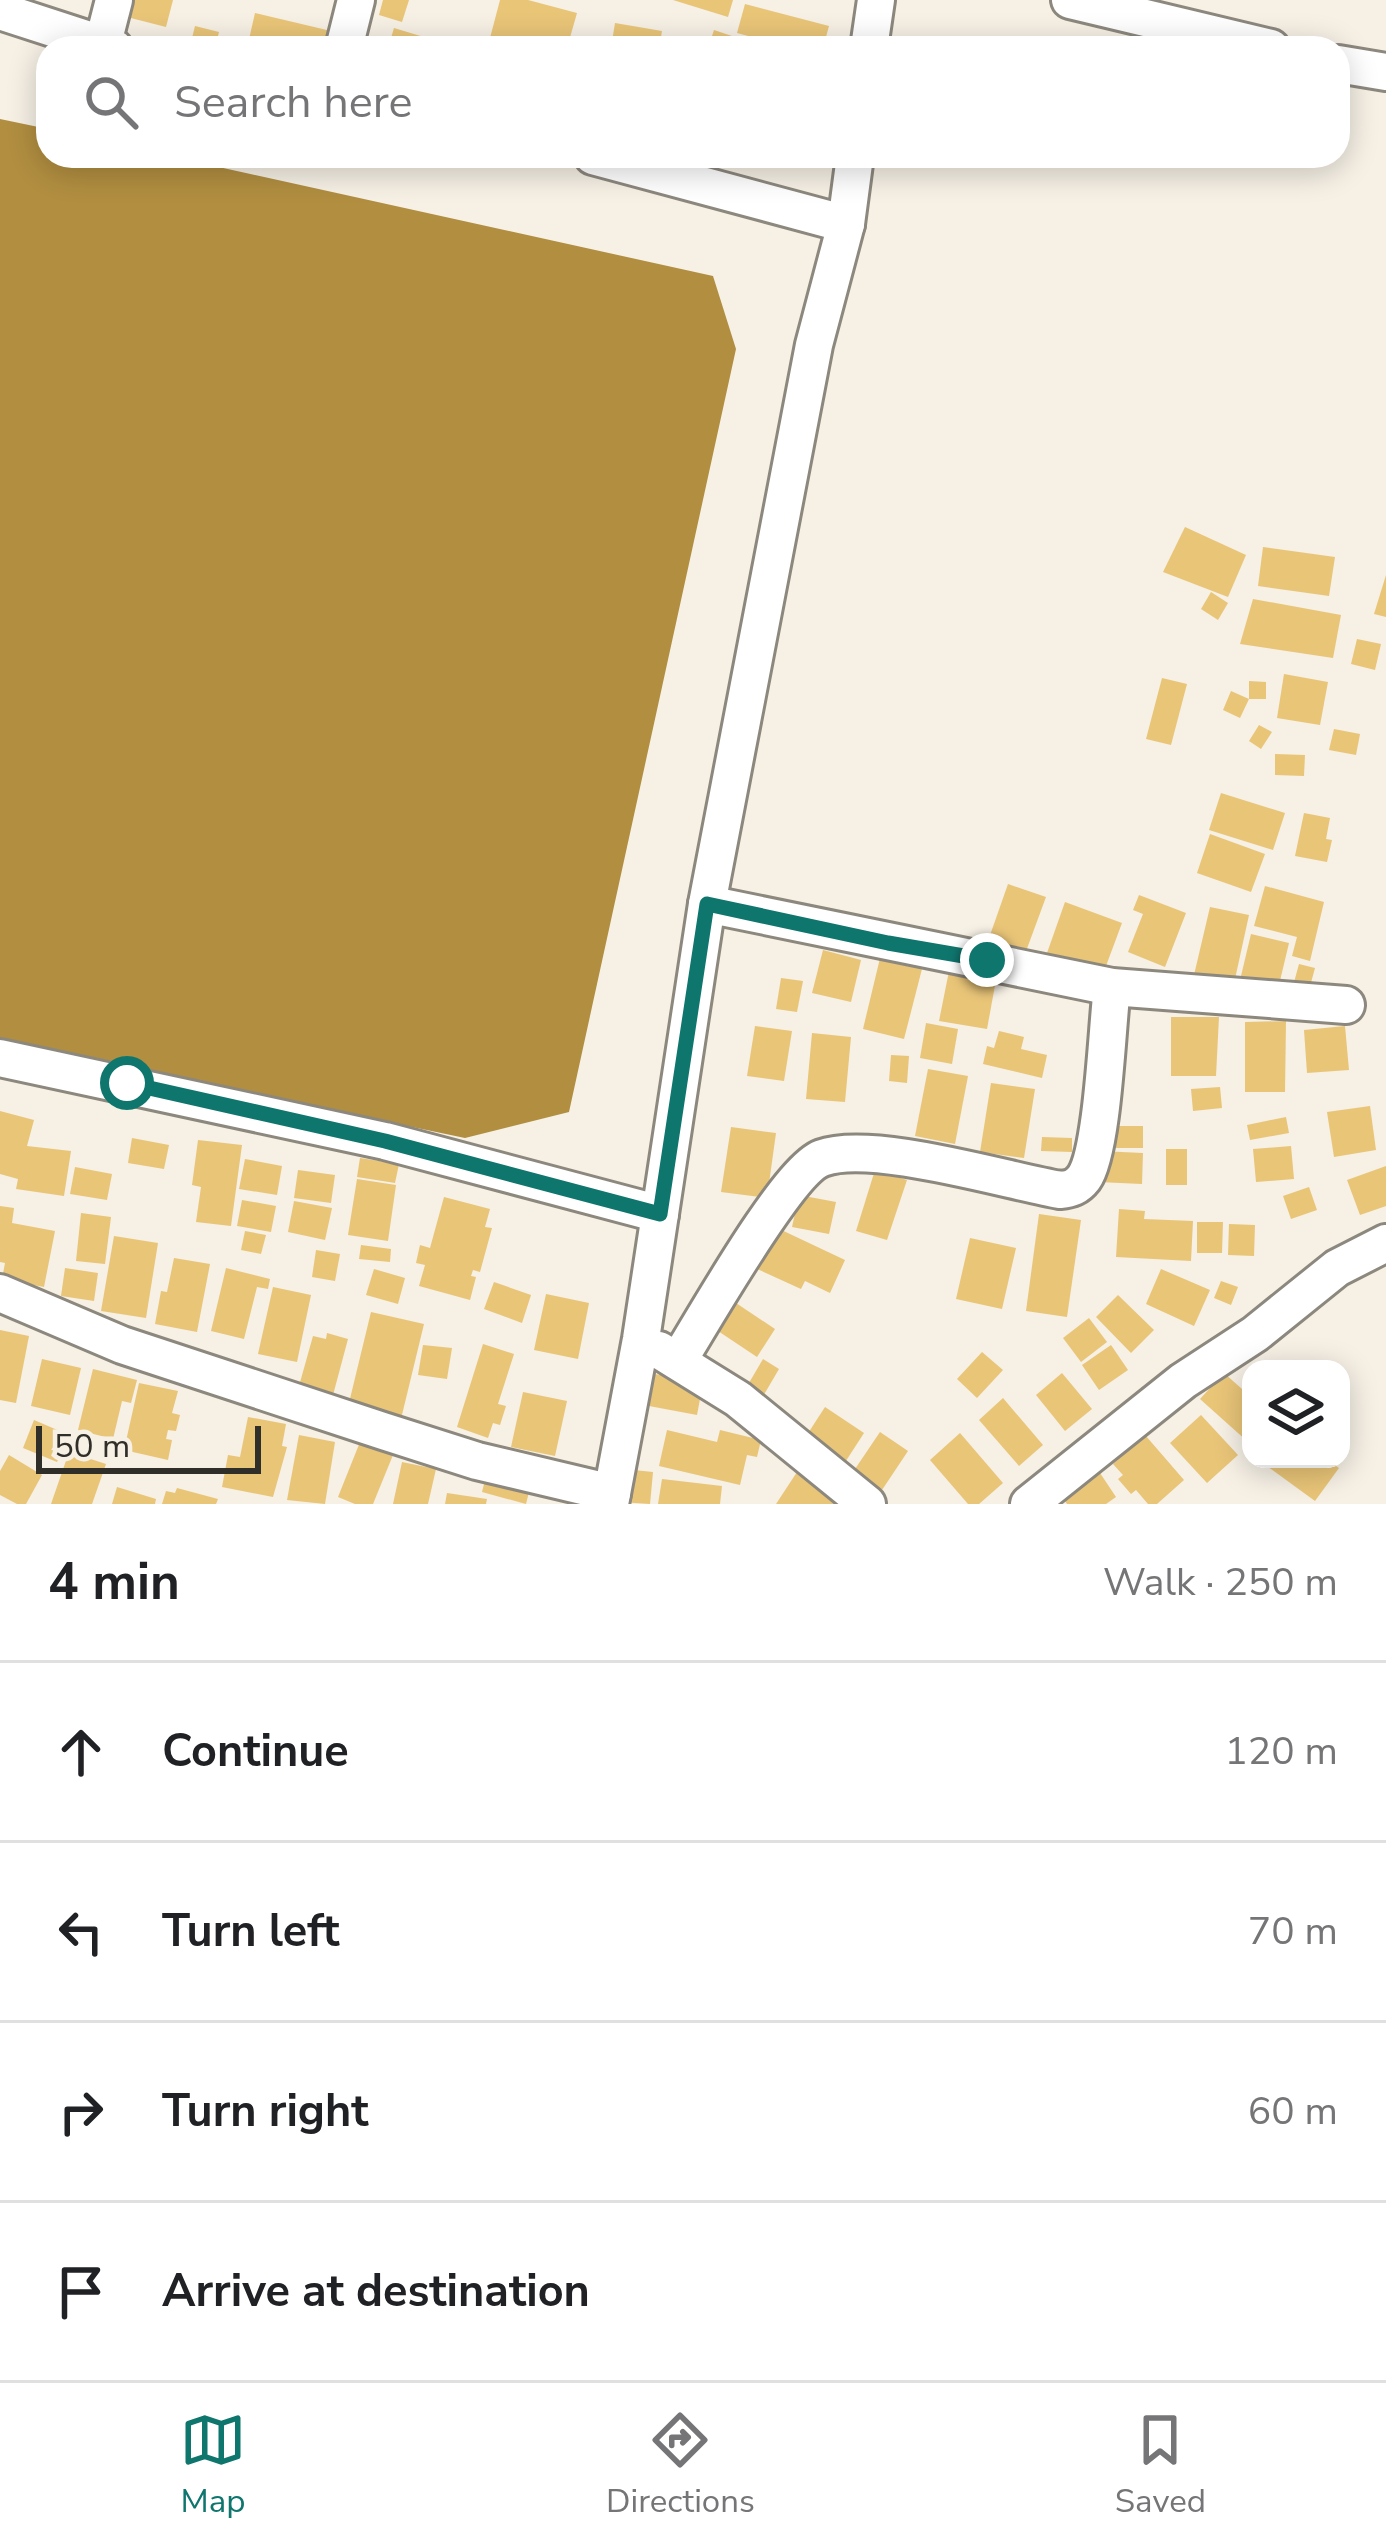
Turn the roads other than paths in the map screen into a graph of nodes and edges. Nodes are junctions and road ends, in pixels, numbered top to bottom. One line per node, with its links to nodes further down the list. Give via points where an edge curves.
1 (114, 0): 7 (street)
2 (356, 0): 8 (street)
3 (876, 0): 9 (street)
4 (1070, 0): 10 (street)
5 (0, 11): 6 (street)
6 (78, 36)
7 (110, 36)
8 (347, 36)
9 (871, 36)
10 (1221, 36)
11 (1350, 66): 12 (street)
12 (1386, 72)
13 (638, 168): 15 (street)
14 (853, 168): 15 (street)
15 (846, 224): 16 (street, via 814,345)
16 (707, 904): 17 (street); 20 (street)
17 (1112, 987): 18 (street); 24 (street, via 1101,1104 1080,1184 1060,1190 934,1162 842,1153 817,1160)
18 (1346, 1005)
19 (0, 1058): 20 (street, via 385,1141)
20 (660, 1214): 23 (street)
21 (1386, 1244): 27 (street, via 1337,1268)
22 (0, 1293): 25 (street, via 122,1345)
23 (641, 1339): 24 (street); 25 (street)
24 (678, 1361): 26 (street)
25 (611, 1498)
26 (868, 1504)
27 (1030, 1504)

